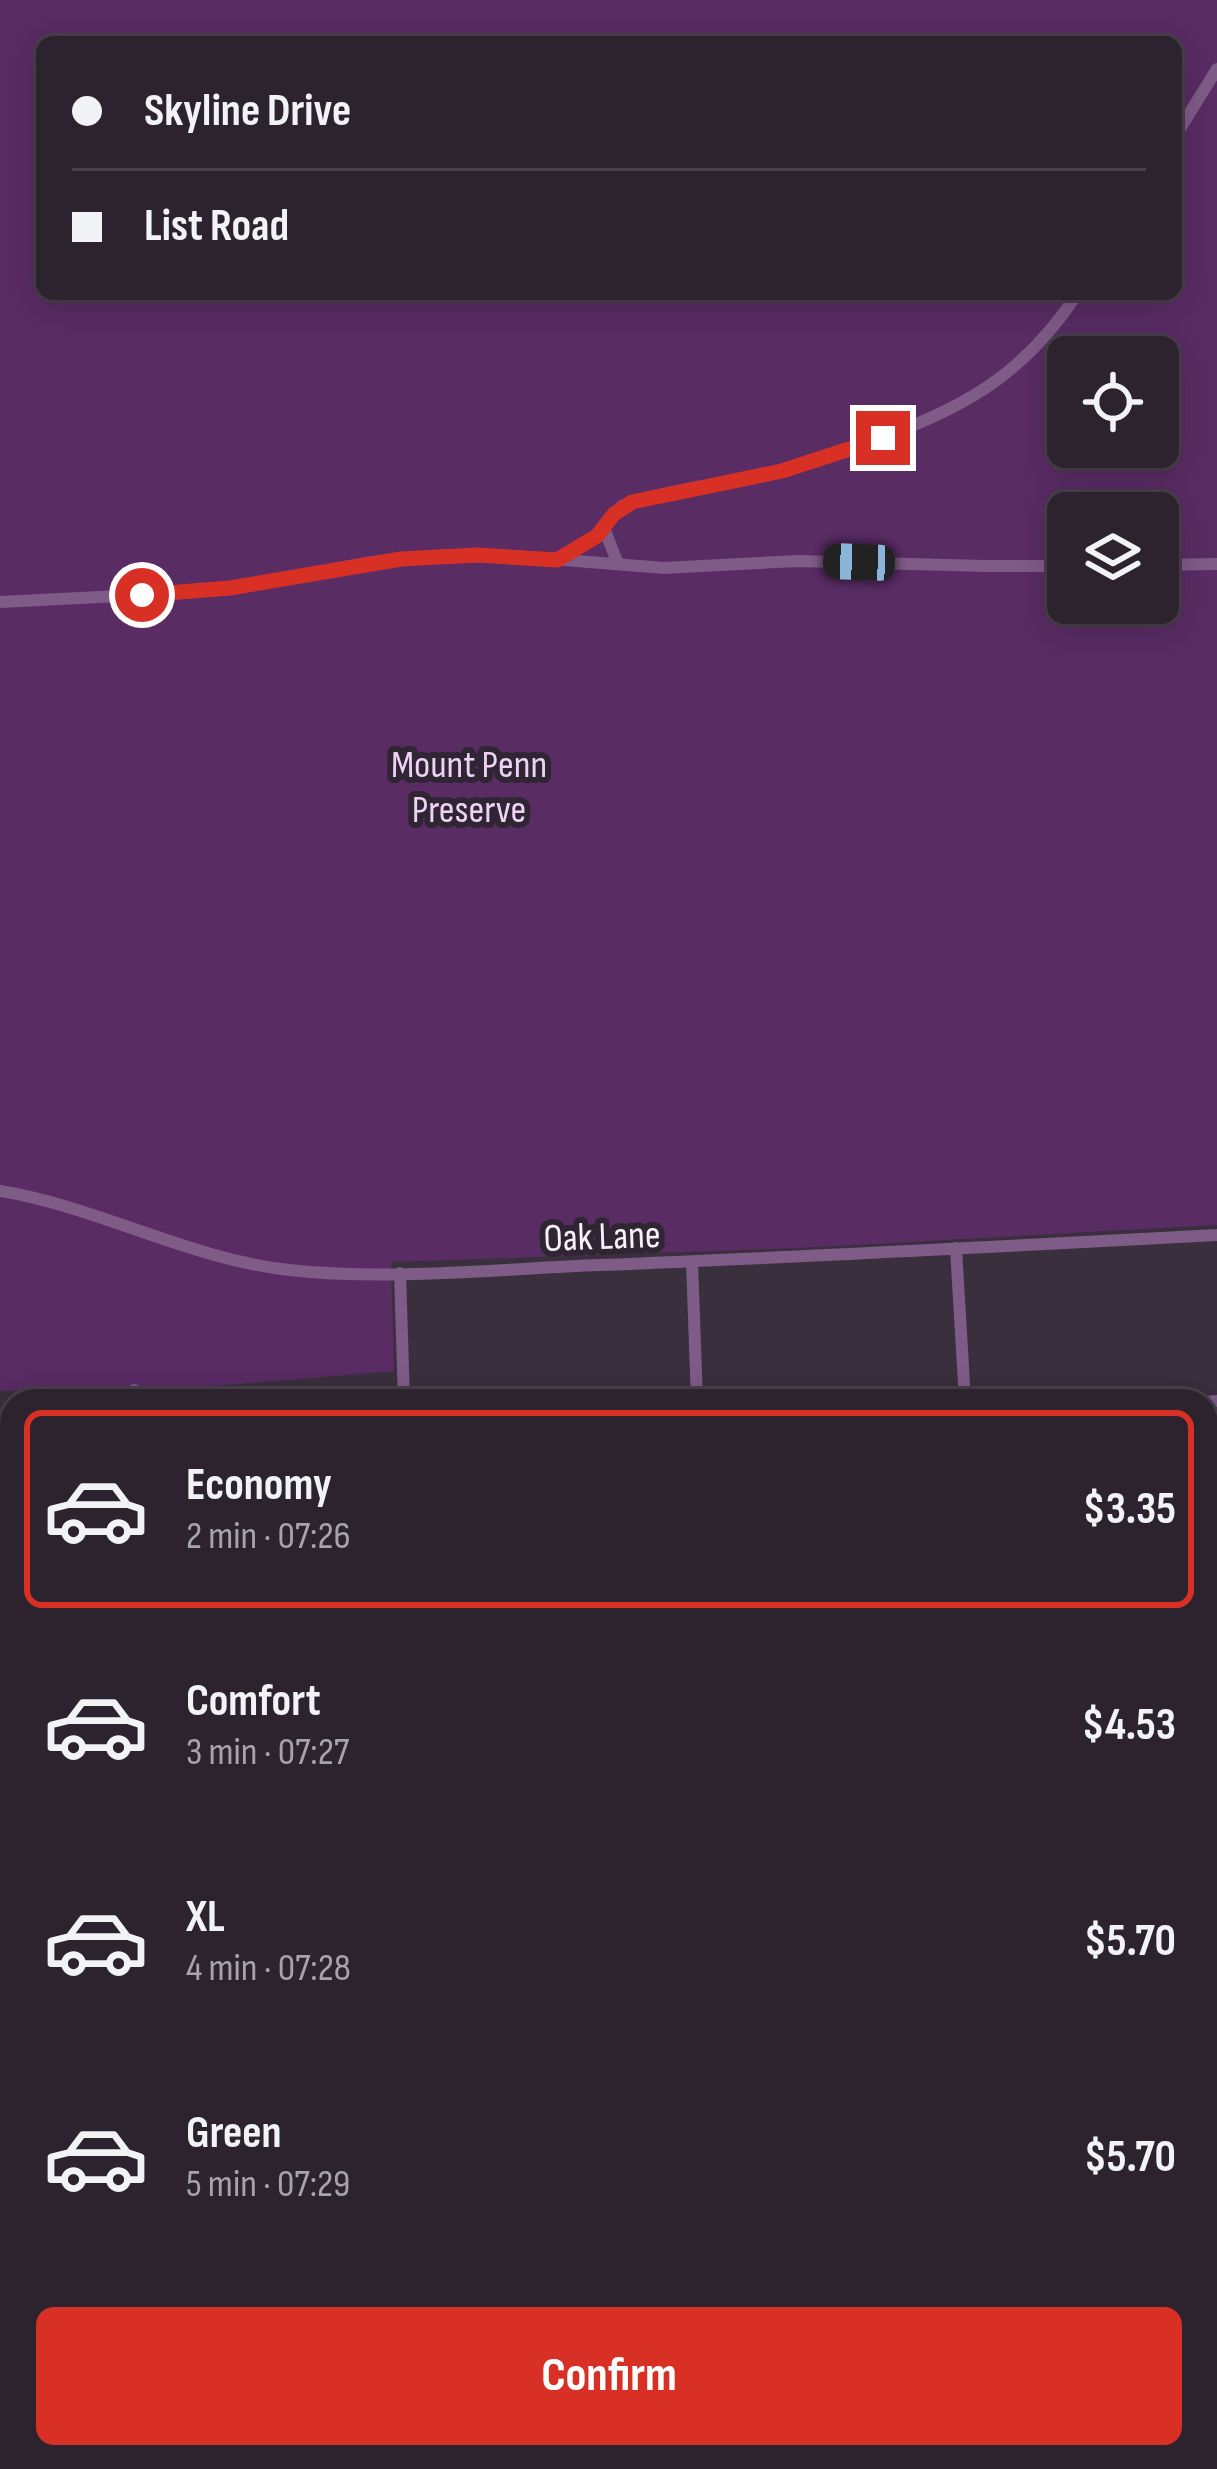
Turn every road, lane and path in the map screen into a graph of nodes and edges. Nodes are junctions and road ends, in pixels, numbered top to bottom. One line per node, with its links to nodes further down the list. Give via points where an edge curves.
1 (1217, 69): 2 (street)
2 (1182, 125)
3 (1073, 300): 4 (street, via 1030,354 946,413 810,463 632,502)
4 (604, 528): 5 (street); 6 (street)
5 (557, 560): 6 (street); 10 (street, via 448,555 230,588)
6 (618, 564): 9 (street)
7 (1217, 564): 8 (street)
8 (1179, 565)
9 (1047, 566)
10 (0, 602)
11 (0, 1191): 15 (street, Oak Lane, via 250,1264)
12 (1217, 1234): 13 (street, Oak Lane)
13 (956, 1248): 14 (street, Oak Lane); 18 (street)
14 (692, 1262): 15 (street, Oak Lane); 17 (street)
15 (400, 1273): 16 (street)
16 (404, 1389)
17 (697, 1389)
18 (964, 1389)

